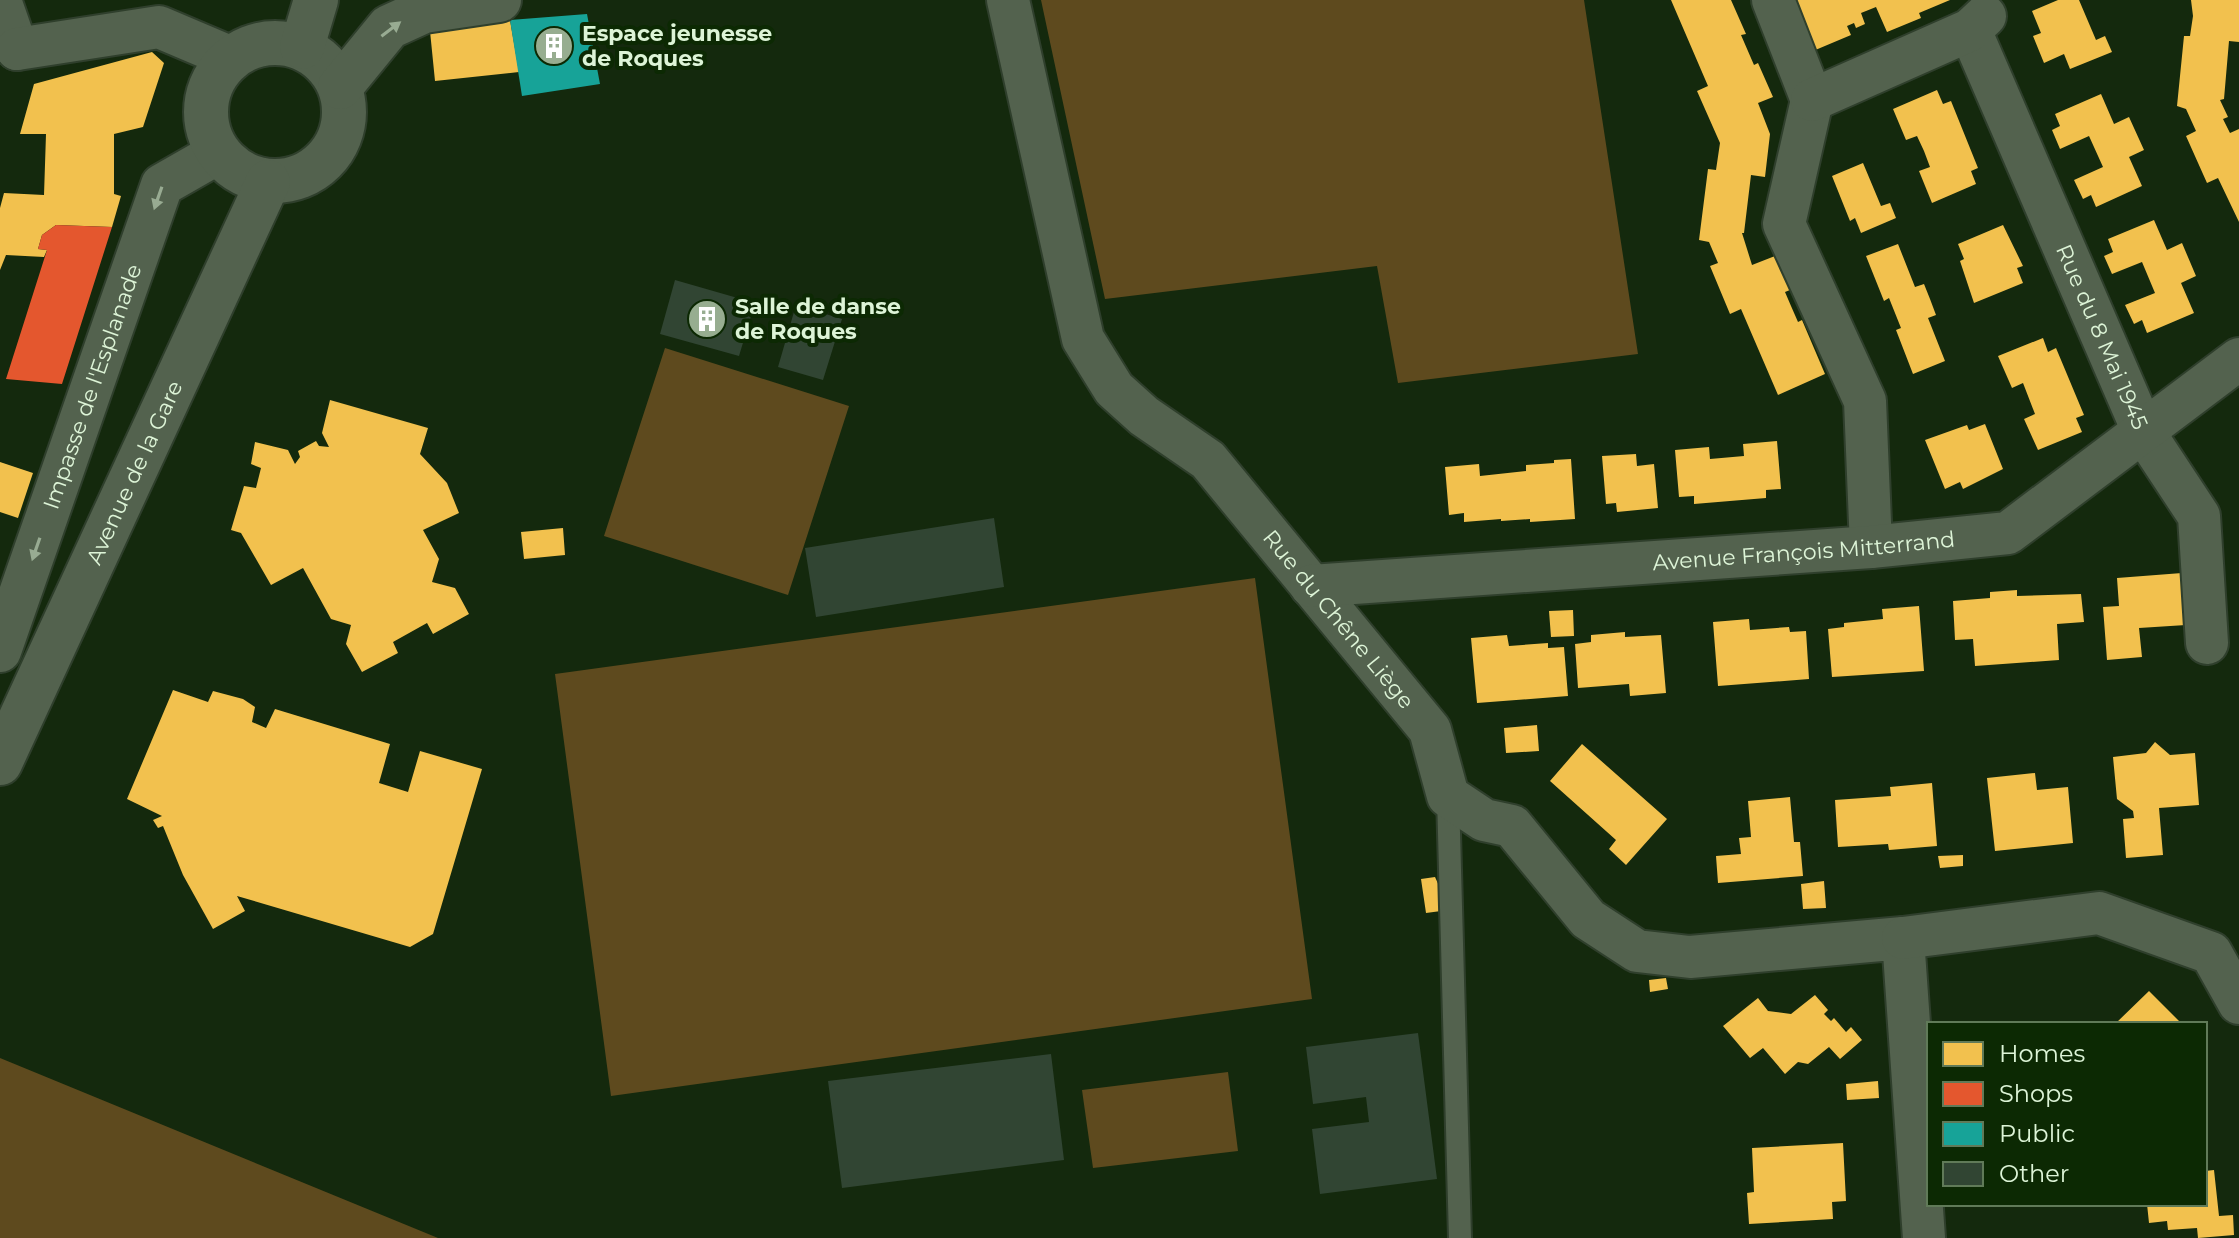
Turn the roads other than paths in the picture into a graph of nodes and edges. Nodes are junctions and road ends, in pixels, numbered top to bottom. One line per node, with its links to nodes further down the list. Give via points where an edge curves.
1 (0, 0): 8 (street)
2 (316, 0): 6 (street)
3 (499, 0): 9 (street, one-way to 3, via 389,27 424,11)
4 (1008, 0): 16 (street, Rue du Chêne Liège, via 1083,339 1114,389 1208,460)
5 (1773, 0): 10 (street)
6 (302, 47): 7 (street, via 274,41); 9 (street, via 330,68)
7 (232, 58): 8 (street, via 159,27); 11 (street, via 212,81 205,105 206,130)
8 (8, 64)
9 (340, 87): 12 (street, via 343,125 328,155 293,180)
10 (1812, 100): 14 (street, Rue du 8 Mai 1945, via 1978,23); 15 (street, via 1784,224 1865,401)
11 (218, 153): 12 (street, via 245,177); 18 (street, Impasse de l'Esplanade, one-way to 18, via 162,185)
12 (268, 182): 19 (street, Avenue de la Gare)
13 (2239, 359): 14 (street, Avenue François Mitterrand)
14 (2143, 431): 15 (street, Avenue François Mitterrand, via 2008,533); 17 (street, Rue du 8 Mai 1945, via 2199,516)
15 (1871, 547): 16 (street, Avenue François Mitterrand)
16 (1311, 586): 20 (street, Rue du Chêne Liège, via 1430,730)
17 (2207, 643)
18 (0, 651)
19 (0, 763)
20 (1448, 796): 21 (street, via 1484,820 1512,826 1588,919 1637,951 1690,957); 23 (lane)
21 (1903, 938): 22 (street, via 2099,913 2211,953); 24 (street)
22 (2239, 1003)
23 (1460, 1238)
24 (1924, 1238)

